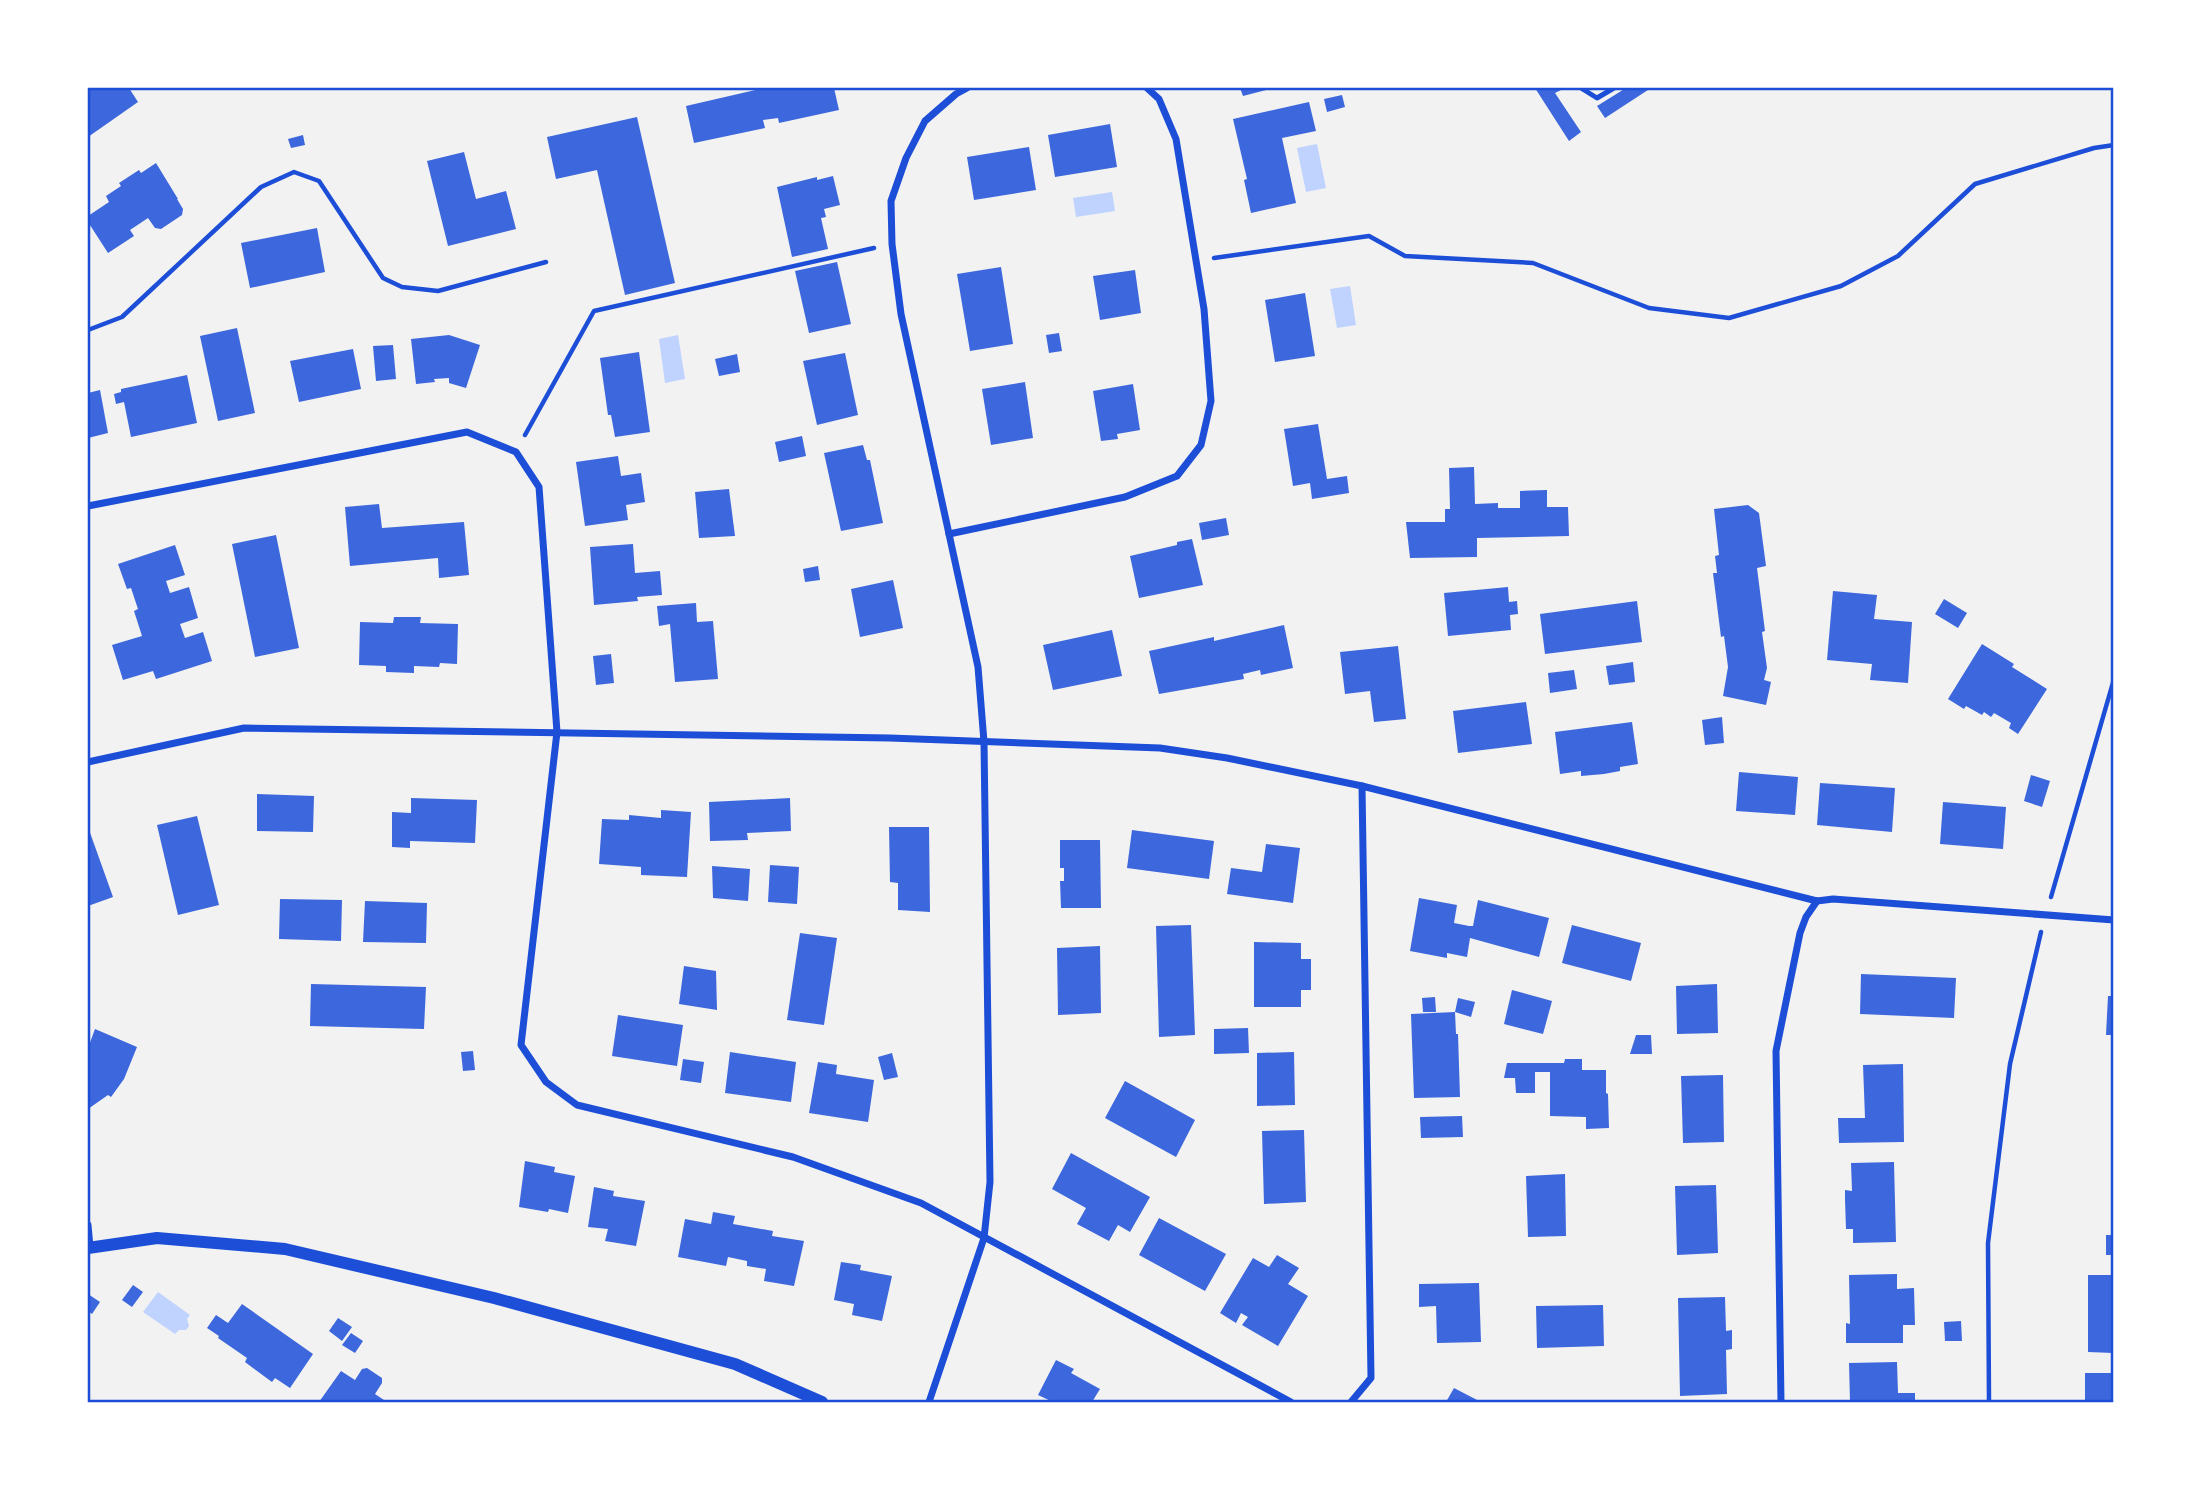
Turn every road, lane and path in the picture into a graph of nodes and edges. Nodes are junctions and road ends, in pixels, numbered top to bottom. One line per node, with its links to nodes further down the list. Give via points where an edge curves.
1 (967, 88): 6 (street, via 925,121 906,158 891,201)
2 (1147, 88): 7 (street, via 1159,99 1176,139)
3 (1581, 88): 4 (lane, via 1597,98)
4 (1614, 88)
5 (2113, 145): 7 (path, via 1975,184 1898,256 1841,286 1729,318 1649,308 1533,263 1405,256 1369,236)
6 (892, 244): 10 (path, via 594,311); 12 (street, via 901,314)
7 (1196, 260): 12 (street, via 1211,401 1201,445 1177,476 1125,497)
8 (546, 262): 9 (path, via 438,292 402,287 383,278 319,181 294,172 261,187 122,317)
9 (88, 330)
10 (516, 452): 11 (street, via 467,432); 14 (street, via 538,487)
11 (88, 506)
12 (949, 534): 15 (street, via 978,667)
13 (2113, 679): 19 (path)
14 (557, 732): 15 (street); 16 (street, via 244,728); 22 (street, via 521,1045 546,1082 577,1105 793,1157 921,1203)
15 (984, 742): 17 (street, via 1160,748); 22 (street, via 990,1182)
16 (88, 762)
17 (1362, 786): 18 (street); 27 (street, via 1371,1378)
18 (1817, 901): 19 (street); 28 (street, via 1800,933 1776,1051)
19 (2045, 916): 20 (street); 29 (path, via 2010,1064 1990,1229)
20 (2113, 920)
21 (88, 1225): 23 (street)
22 (984, 1238): 25 (street); 26 (street)
23 (89, 1247): 24 (street, via 157,1238 285,1249 494,1298 735,1364)
24 (822, 1402)
25 (929, 1402)
26 (1291, 1402)
27 (1351, 1402)
28 (1781, 1402)
29 (1989, 1402)

